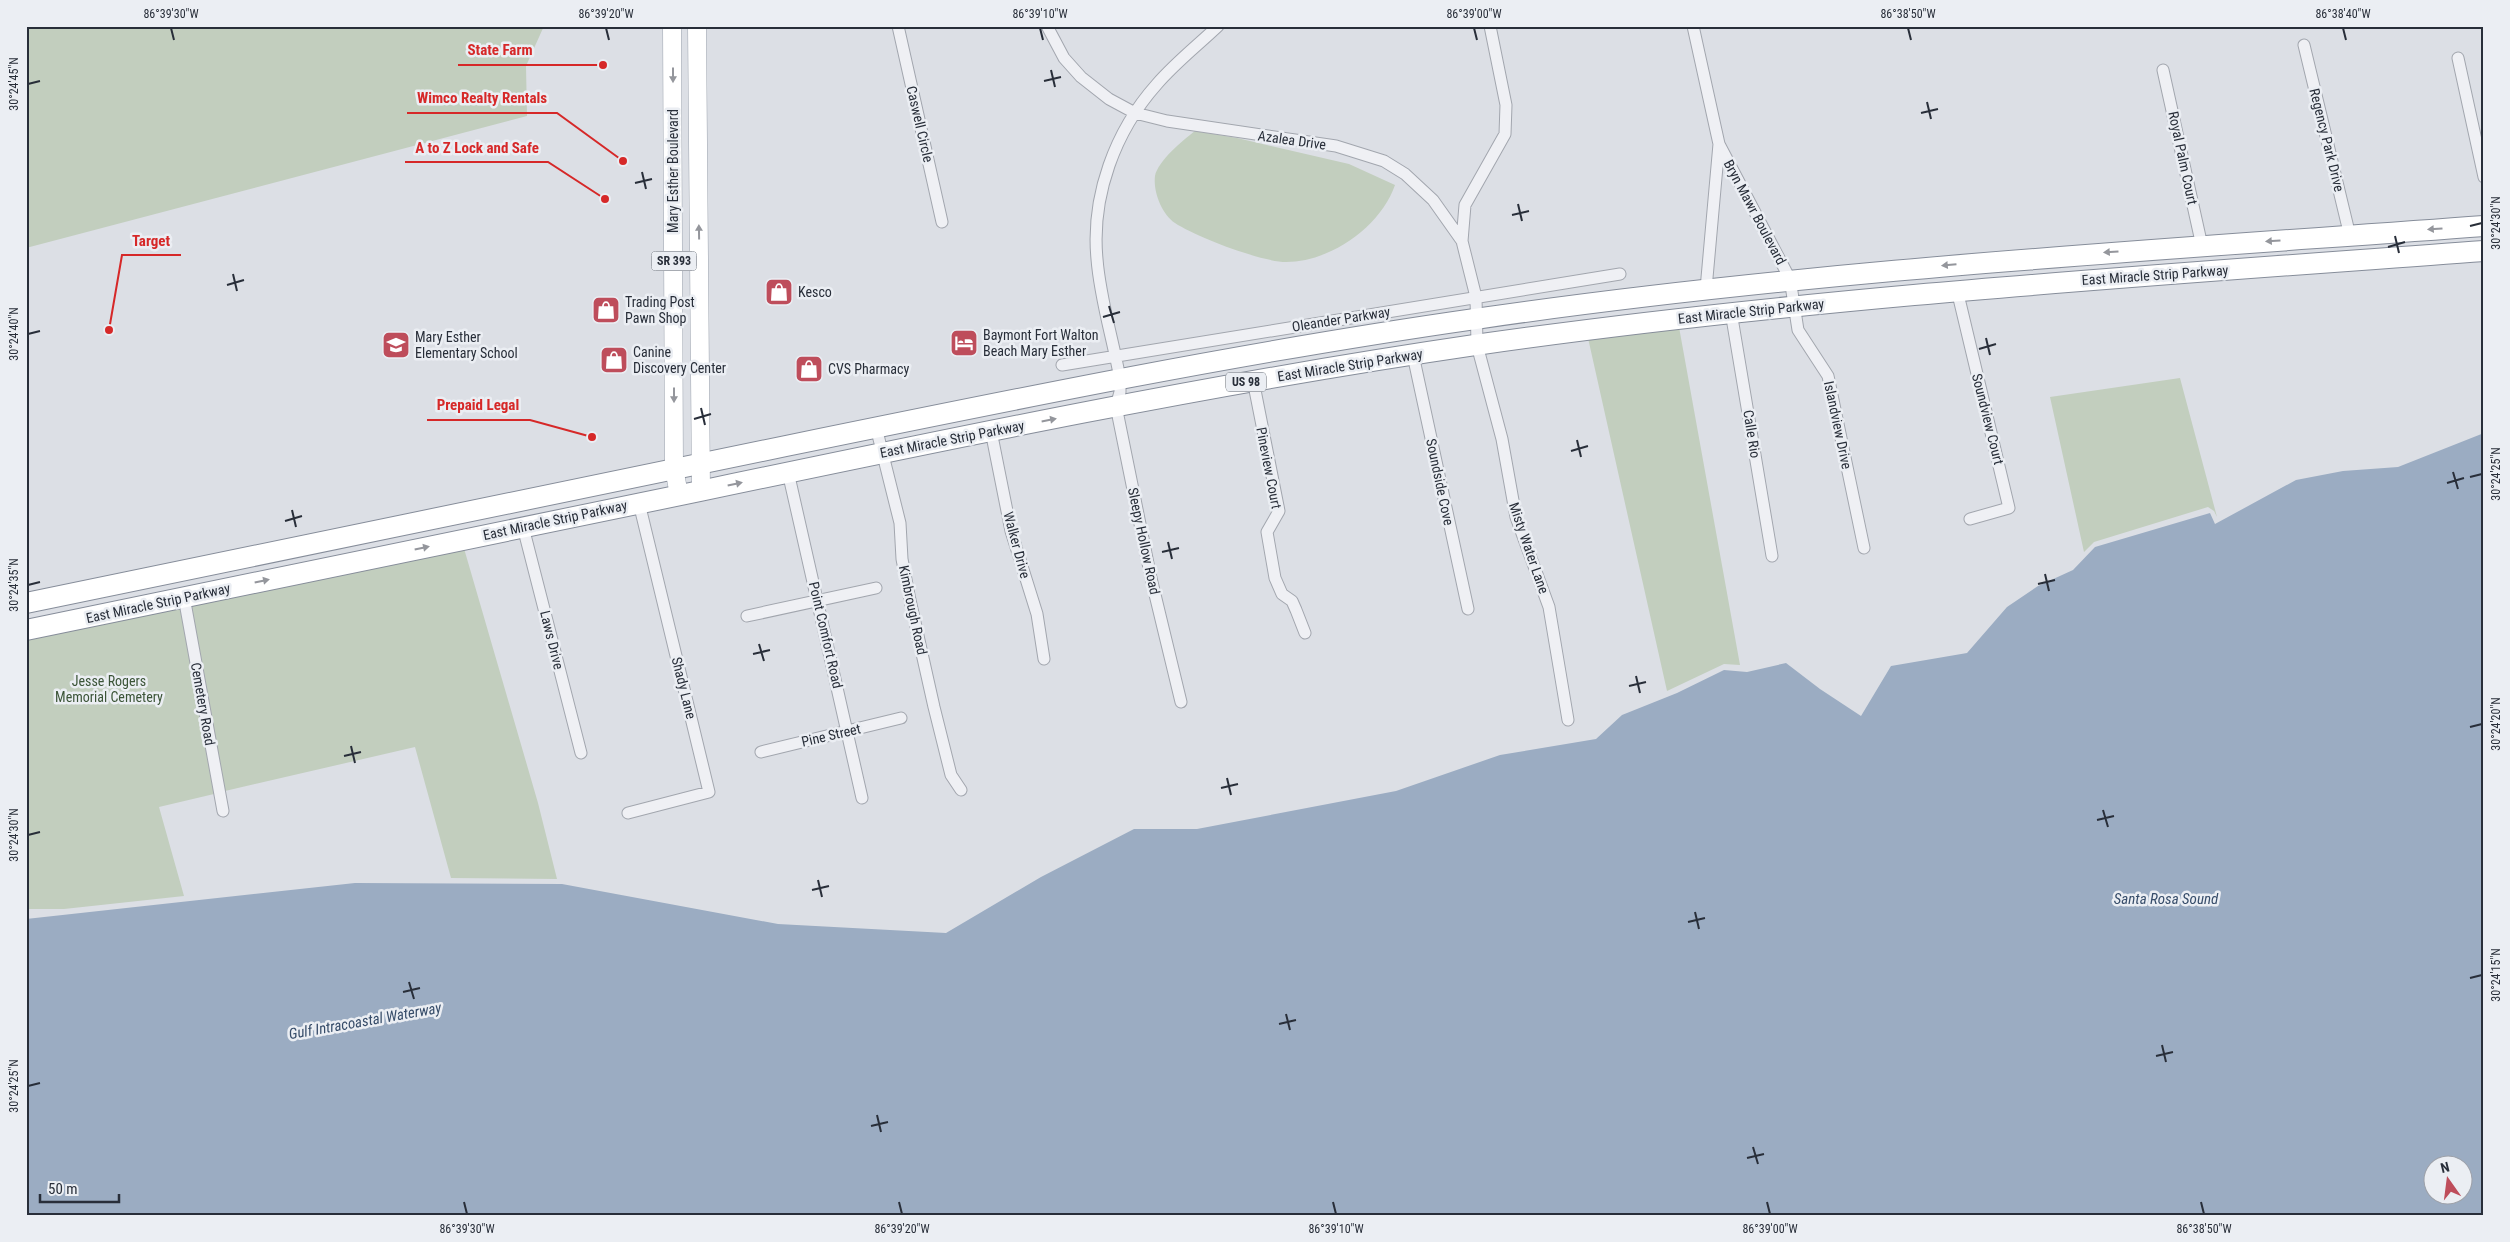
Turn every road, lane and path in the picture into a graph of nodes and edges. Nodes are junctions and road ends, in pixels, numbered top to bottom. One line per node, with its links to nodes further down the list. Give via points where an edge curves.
1 (672, 26): 42 (main road, Mary Esther Boulevard / SR 393, one-way to 42)
2 (697, 26): 41 (main road, Mary Esther Boulevard / SR 393, one-way to 2)
3 (898, 26): 14 (street, Caswell Circle)
4 (1046, 26): 11 (street, Azalea Drive, via 1064,58 1081,77 1109,99)
5 (1218, 26): 11 (street, Sleepy Hollow Road, via 1158,82)
6 (1490, 26): 17 (street, via 1506,105 1505,134 1465,205)
7 (1693, 26): 12 (street, Bryn Mawr Boulevard)
8 (2304, 45): 16 (street, Regency Park Drive)
9 (2458, 58): 13 (street)
10 (2164, 70): 18 (street, Royal Palm Court)
11 (1135, 113): 17 (street, Azalea Drive, via 1167,121 1336,146 1384,161 1424,189); 33 (street, Sleepy Hollow Road, via 1125,127 1106,174 1096,224 1097,262)
12 (1719, 144): 23 (street, Bryn Mawr Boulevard); 25 (street, Bryn Mawr Boulevard)
13 (2484, 177)
14 (942, 222)
15 (2484, 226): 16 (highway, East Miracle Strip Parkway / US 98, one-way to 16)
16 (2350, 236): 18 (highway, East Miracle Strip Parkway / US 98, one-way to 18); 21 (highway)
17 (1462, 241): 27 (street, Azalea Drive)
18 (2202, 246): 20 (highway, East Miracle Strip Parkway / US 98, one-way to 20)
19 (2484, 251): 21 (highway, East Miracle Strip Parkway / US 98)
20 (2049, 257): 23 (highway, East Miracle Strip Parkway / US 98, one-way to 23); 24 (highway)
21 (2352, 261): 24 (highway, East Miracle Strip Parkway / US 98)
22 (1620, 274): 27 (street, Oleander Parkway)
23 (1790, 280): 25 (highway, East Miracle Strip Parkway / US 98); 28 (street, Islandview Drive)
24 (2052, 282): 26 (highway, East Miracle Strip Parkway / US 98)
25 (1706, 289): 30 (highway, East Miracle Strip Parkway / US 98)
26 (1957, 290): 28 (highway, East Miracle Strip Parkway / US 98); 47 (street, Soundview Court, via 2009,508)
27 (1476, 297): 30 (street, Azalea Drive); 33 (street, Oleander Parkway)
28 (1794, 306): 29 (highway, East Miracle Strip Parkway / US 98); 49 (street, Islandview Drive, via 1798,330 1828,376)
29 (1731, 312): 31 (highway, East Miracle Strip Parkway / US 98); 50 (street, Calle Rio)
30 (1476, 318): 31 (street, Misty Water Lane); 35 (highway, East Miracle Strip Parkway / US 98)
31 (1477, 345): 32 (highway, East Miracle Strip Parkway / US 98); 62 (street, Misty Water Lane, via 1502,438 1516,517 1549,607)
32 (1413, 355): 36 (highway, East Miracle Strip Parkway / US 98); 55 (street, Soundside Cove)
33 (1116, 356): 34 (street, Oleander Parkway); 35 (street, Sleepy Hollow Road)
34 (1062, 365)
35 (1120, 379): 37 (street, Sleepy Hollow Road); 38 (highway, East Miracle Strip Parkway / US 98)
36 (1253, 380): 37 (highway, East Miracle Strip Parkway / US 98); 58 (street, Pineview Court, via 1279,511 1267,532 1274,570 1278,588 1292,601)
37 (1116, 406): 39 (highway, East Miracle Strip Parkway / US 98, one-way to 37); 60 (street, Sleepy Hollow Road, via 1151,578)
38 (876, 427): 40 (street, Kimbrough Road); 41 (highway, East Miracle Strip Parkway / US 98)
39 (991, 431): 40 (highway, East Miracle Strip Parkway / US 98); 59 (street, Walker Drive, via 1011,531 1037,614)
40 (883, 453): 43 (highway, East Miracle Strip Parkway / US 98); 66 (street, Kimbrough Road, via 900,523 902,559 934,707 951,775)
41 (700, 463): 42 (highway, East Miracle Strip Parkway / US 98); 44 (main road, Mary Esther Boulevard / SR 393)
42 (674, 468): 45 (main road, Mary Esther Boulevard / SR 393); 54 (highway, East Miracle Strip Parkway / US 98)
43 (788, 472): 44 (highway, East Miracle Strip Parkway / US 98, one-way to 43); 53 (street, Point Comfort Road)
44 (701, 491): 45 (highway, East Miracle Strip Parkway / US 98)
45 (679, 496): 46 (highway, East Miracle Strip Parkway / US 98)
46 (639, 503): 48 (highway, East Miracle Strip Parkway / US 98); 69 (street, Shady Lane, via 709,792)
47 (1970, 519)
48 (523, 527): 52 (highway, East Miracle Strip Parkway / US 98, one-way to 48); 65 (street, Laws Drive)
49 (1864, 548)
50 (1772, 556)
51 (876, 588): 53 (street)
52 (184, 597): 57 (highway, East Miracle Strip Parkway / US 98); 68 (street, Cemetery Road)
53 (818, 601): 56 (street); 63 (street, Point Comfort Road)
54 (26, 603)
55 (1468, 609)
56 (747, 616)
57 (26, 630)
58 (1305, 633)
59 (1044, 659)
60 (1181, 702)
61 (901, 718): 63 (street, Pine Street)
62 (1568, 720)
63 (848, 731): 64 (street, Pine Street); 67 (street, Point Comfort Road)
64 (761, 752)
65 (581, 753)
66 (961, 790)
67 (862, 798)
68 (223, 811)
69 (628, 813)

